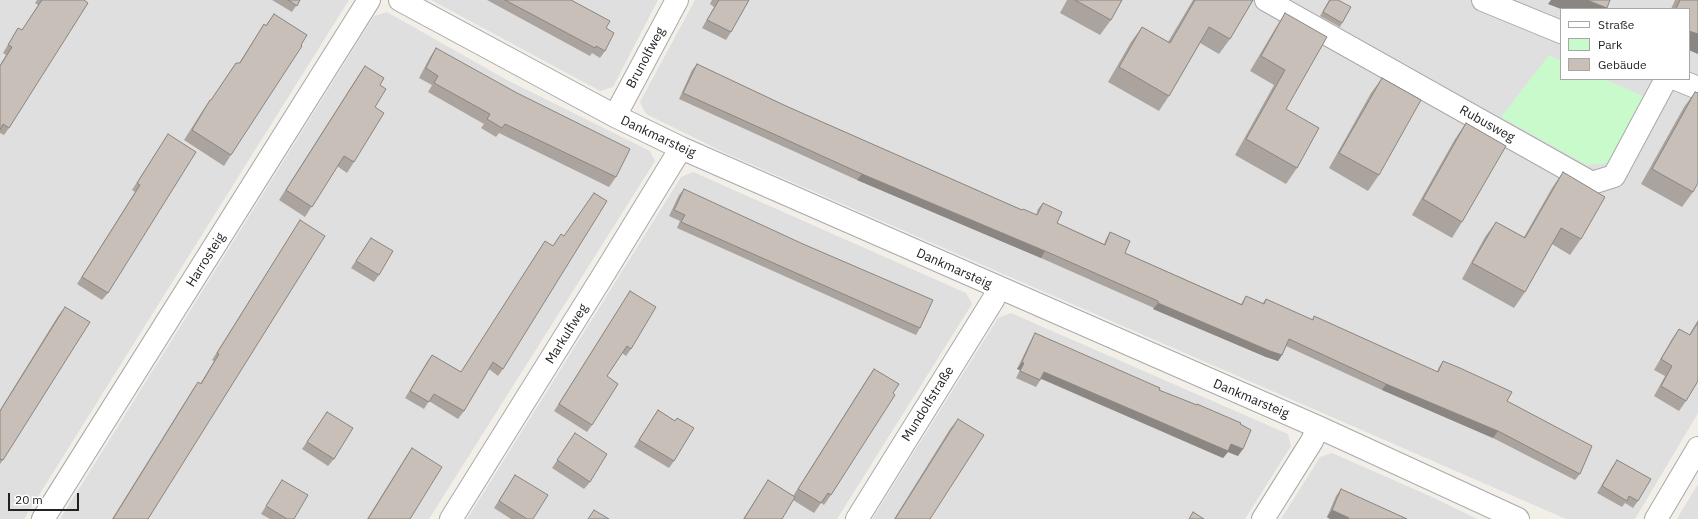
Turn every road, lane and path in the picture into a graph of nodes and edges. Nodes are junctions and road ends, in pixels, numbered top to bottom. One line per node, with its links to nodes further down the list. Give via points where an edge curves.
1 (370, 0): 15 (street, Harrosteig)
2 (400, 0): 10 (street, Dankmarsteig)
3 (677, 0): 10 (street, Brunolfweg)
4 (1266, 0): 7 (street, Rubusweg, via 1592,183 1614,176)
5 (1484, 0): 6 (street)
6 (1560, 32)
7 (1665, 80)
8 (1678, 80): 9 (street)
9 (1698, 88)
10 (615, 116): 11 (street, Dankmarsteig)
11 (681, 148): 12 (street, Dankmarsteig); 16 (street, Markulfweg)
12 (998, 289): 13 (street, Dankmarsteig); 17 (street, Mundolfstraße)
13 (1318, 428): 18 (street); 19 (street, Dankmarsteig)
14 (1698, 448): 20 (street)
15 (43, 519)
16 (451, 519)
17 (857, 519)
18 (1263, 519)
19 (1518, 519)
20 (1656, 519)

